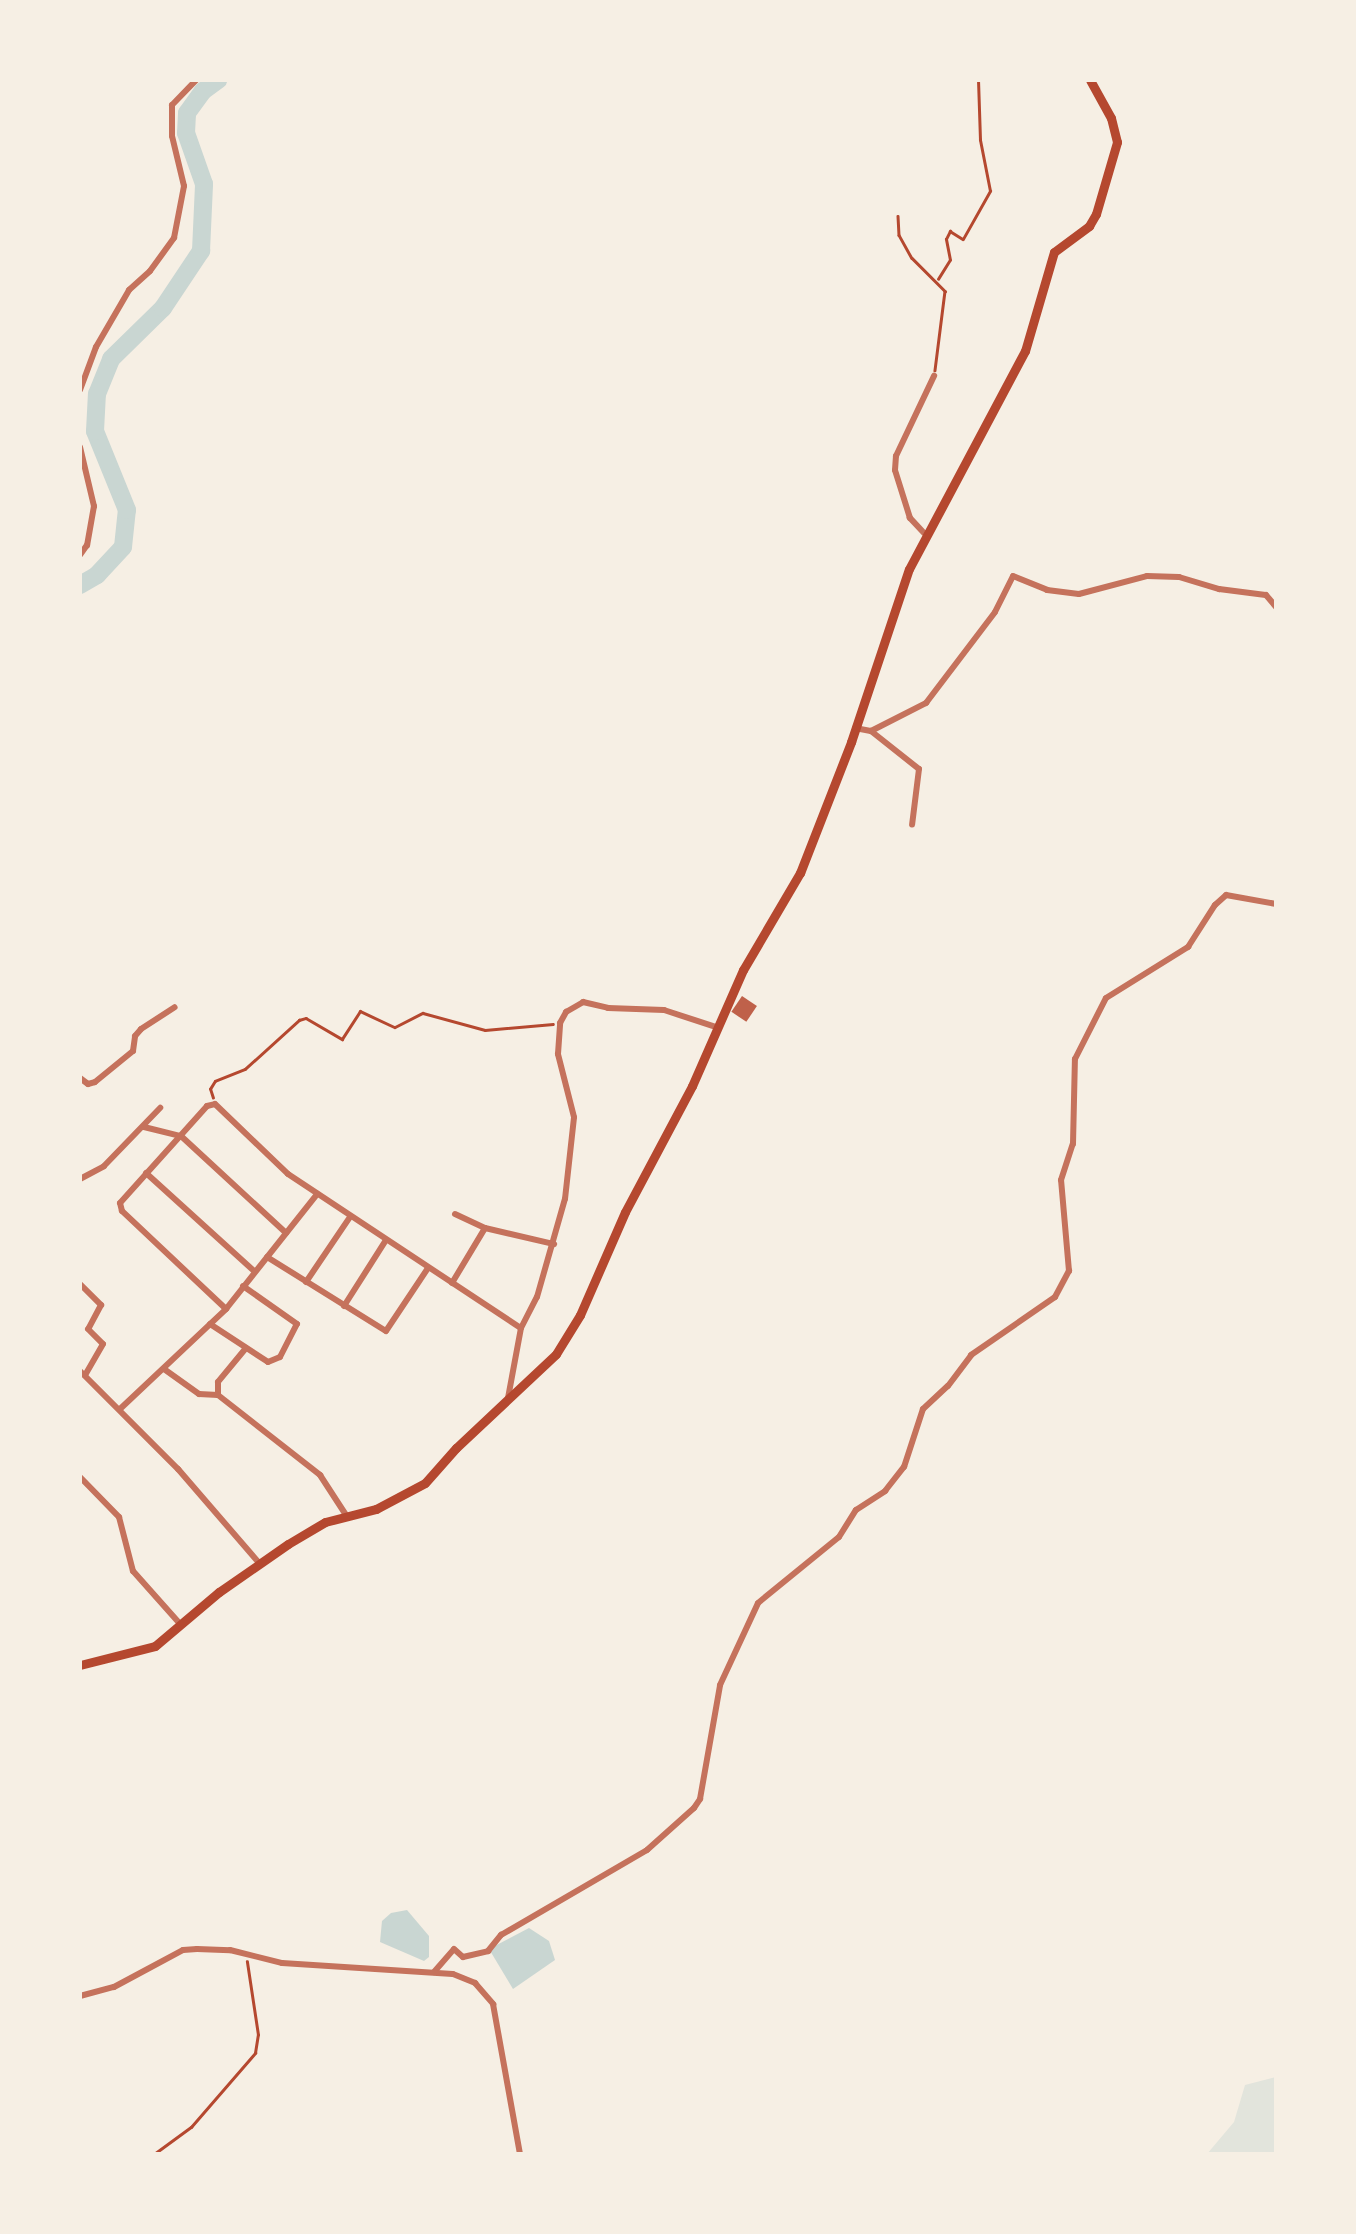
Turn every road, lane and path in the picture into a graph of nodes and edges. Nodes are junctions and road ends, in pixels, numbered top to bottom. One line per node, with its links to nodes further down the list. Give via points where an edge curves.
1 (196, 80): 7 (street, via 172,105 184,186 174,238 129,290)
2 (978, 80): 5 (path, via 990,191 964,239 950,232 950,260)
3 (1090, 80): 9 (main road, via 1117,142 1096,214 1054,252 1025,350)
4 (898, 216): 5 (path, via 898,235 912,258)
5 (938, 279): 6 (path, via 945,291)
6 (934, 376): 9 (street, via 895,470 910,518)
7 (80, 390)
8 (80, 447): 10 (street, via 94,506)
9 (924, 533): 12 (main road)
10 (80, 555)
11 (1276, 608): 13 (street, via 1266,595 1179,577 1147,576 1080,594 1014,576 926,704)
12 (855, 728): 13 (street); 18 (main road, via 800,873)
13 (871, 732): 14 (street, via 918,769)
14 (912, 824)
15 (1276, 904): 56 (street, via 1226,896 1188,947 1106,998 1075,1059 1073,1144 1061,1180 1068,1271 1055,1296 971,1355 923,1409 904,1467 884,1491 758,1603 720,1685 694,1808 647,1850 501,1935 488,1951 464,1957 454,1949)
16 (175, 1007): 19 (street, via 141,1029 133,1051 96,1082)
17 (560, 1022): 18 (street, via 583,1002 664,1010); 20 (path, via 484,1030 423,1012 394,1027 360,1010 342,1040 306,1018 244,1069 214,1081); 32 (street, via 558,1054 574,1117)
18 (716, 1027): 48 (main road, via 580,1315 556,1354)
19 (80, 1078)
20 (215, 1104): 23 (street); 26 (street)
21 (160, 1108): 22 (street)
22 (144, 1127): 23 (street); 25 (street)
23 (181, 1136): 24 (street); 30 (street)
24 (146, 1173): 35 (street); 41 (street, via 121,1197 122,1211)
25 (80, 1180)
26 (317, 1194): 28 (street); 30 (street)
27 (456, 1214): 29 (street)
28 (351, 1217): 31 (street); 36 (street)
29 (485, 1228): 32 (street); 38 (street)
30 (286, 1233): 33 (street)
31 (386, 1240): 34 (street); 40 (street)
32 (554, 1244): 43 (street)
33 (267, 1257): 35 (street); 36 (street)
34 (428, 1268): 38 (street); 40 (street, via 386,1331)
35 (254, 1271): 39 (street)
36 (306, 1282): 40 (street)
37 (80, 1284): 46 (street, via 101,1305 88,1329 103,1344)
38 (452, 1284): 43 (street)
39 (243, 1286): 41 (street); 44 (street, via 297,1324 274,1362)
40 (344, 1306)
41 (226, 1308): 42 (street)
42 (210, 1324): 44 (street); 45 (street)
43 (521, 1328): 48 (street)
44 (246, 1348): 47 (street, via 218,1382)
45 (164, 1369): 47 (street, via 199,1394); 49 (street)
46 (82, 1373): 49 (street)
47 (218, 1395): 51 (street, via 320,1475)
48 (507, 1399): 51 (main road, via 425,1484)
49 (120, 1409): 52 (street)
50 (82, 1480): 53 (street, via 119,1517 145,1589)
51 (346, 1515): 52 (main road)
52 (260, 1564): 53 (main road)
53 (181, 1624): 54 (main road, via 155,1646)
54 (80, 1665)
55 (247, 1956): 56 (street); 57 (street, via 184,1950 130,1980); 58 (path, via 255,2053 191,2127)
56 (434, 1972): 59 (street, via 475,1984 493,2004)
57 (80, 1996)
58 (154, 2154)
59 (520, 2154)

